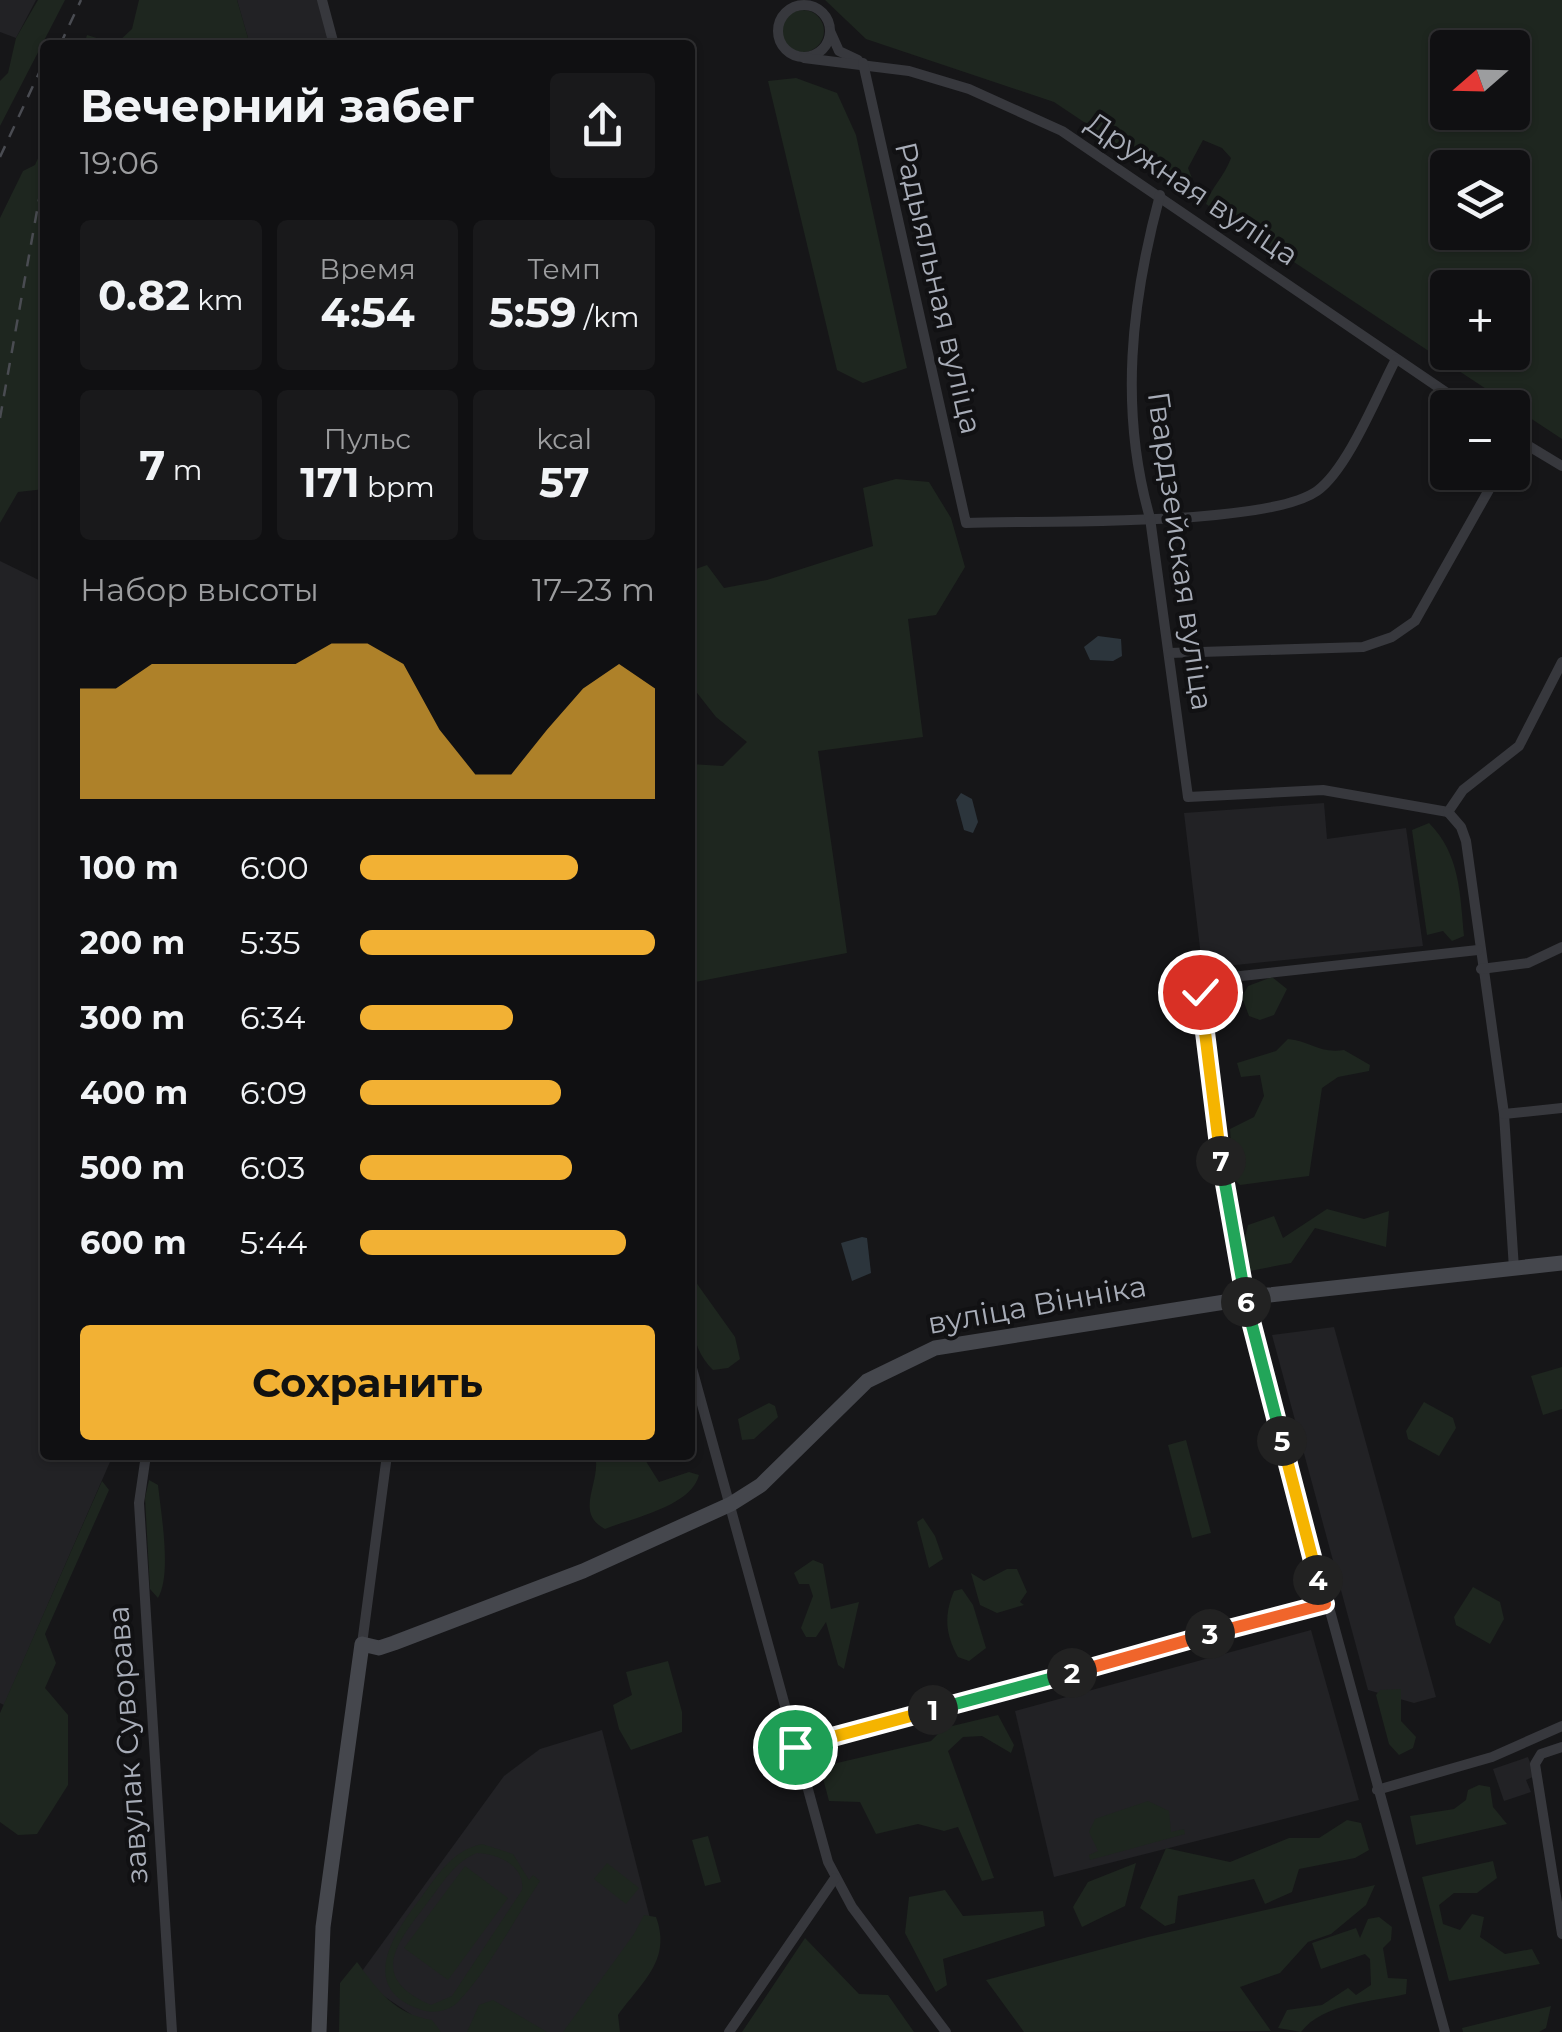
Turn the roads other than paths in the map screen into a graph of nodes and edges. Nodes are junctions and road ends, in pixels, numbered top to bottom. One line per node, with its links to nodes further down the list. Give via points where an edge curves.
1 (322, 0): 3 (street)
2 (830, 30): 4 (street, via 826,46); 4 (street, via 823,13 807,5 783,14 778,39 788,53); 5 (street, via 838,51)
3 (333, 40)
4 (804, 58): 5 (street, Дружная вуліца)
5 (863, 63): 6 (street, Дружная вуліца, via 969,88 1024,112); 12 (street, Радыяльная вуліца, via 966,524)
6 (1160, 195): 7 (street, Дружная вуліца); 12 (street, Гвардзейская вуліца, via 1141,265 1130,348 1138,477)
7 (1396, 359): 8 (street, Дружная вуліца); 12 (street, via 1342,460 1318,490 1243,512)
8 (1442, 390)
9 (1530, 449): 10 (street)
10 (1562, 466)
11 (1489, 490): 13 (street, via 1415,621 1392,637 1363,648)
12 (1150, 518): 13 (street, Гвардзейская вуліца)
13 (1169, 653): 15 (street, Гвардзейская вуліца, via 1188,797 1323,790)
14 (1562, 662): 15 (street, via 1519,746 1463,790)
15 (1448, 812): 17 (street, via 1466,841)
16 (1562, 947): 18 (street, via 1528,962)
17 (1478, 950): 18 (street); 23 (street, via 1222,978 1200,992)
18 (1481, 969): 20 (street)
19 (1562, 1108): 20 (street)
20 (1504, 1114): 22 (street)
21 (1562, 1263): 22 (street, вуліца Вінніка)
22 (1514, 1269): 23 (street, вуліца Вінніка)
23 (1244, 1298): 27 (street, вуліца Вінніка, via 912,1356 867,1381 761,1485); 28 (street)
24 (695, 1379): 27 (street)
25 (145, 1460): 36 (street, завулак Суворава, via 139,1503)
26 (386, 1460): 29 (street)
27 (730, 1504): 29 (street, вуліца Вінніка, via 601,1563 394,1643); 31 (street)
28 (1325, 1604): 31 (street); 33 (street)
29 (362, 1644): 37 (street, via 323,1927)
30 (1562, 1726): 33 (street, via 1492,1757)
31 (795, 1747): 34 (street)
32 (1562, 1747): 35 (street, via 1544,1752 1535,1764)
33 (1377, 1790): 40 (street)
34 (835, 1878): 38 (street); 39 (street)
35 (1562, 1934)
36 (172, 2032)
37 (319, 2032)
38 (729, 2032)
39 (946, 2032)
40 (1445, 2032)

